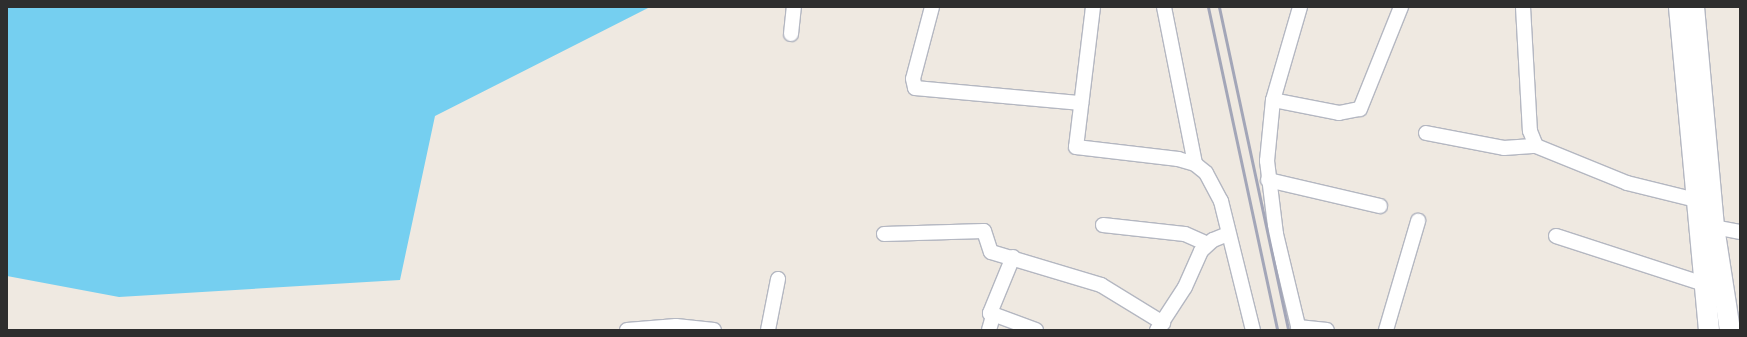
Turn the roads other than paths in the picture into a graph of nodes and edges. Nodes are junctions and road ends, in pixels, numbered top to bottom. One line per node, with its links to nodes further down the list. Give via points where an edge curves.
1 (794, 7): 10 (street)
2 (932, 7): 12 (street, via 913,79 915,88)
3 (1093, 7): 12 (street)
4 (1164, 7): 15 (street)
5 (1300, 7): 11 (street)
6 (1401, 7): 11 (street, via 1360,109 1339,113)
7 (1523, 7): 14 (street, via 1530,131)
8 (1679, 7): 17 (main road)
9 (1694, 7): 21 (main road)
10 (791, 34)
11 (1273, 100): 16 (street)
12 (1081, 103): 15 (street, via 1075,142 1078,148 1178,158)
13 (1426, 133): 14 (street, via 1504,148)
14 (1536, 146): 17 (street, via 1627,183)
15 (1196, 164): 24 (street, via 1214,184)
16 (1268, 180): 18 (street); 32 (street, via 1276,234)
17 (1696, 200): 29 (main road)
18 (1380, 206)
19 (1418, 221): 40 (street)
20 (1103, 226): 26 (street, via 1186,234)
21 (1714, 227): 22 (street); 42 (main road)
22 (1740, 232)
23 (884, 234): 27 (street, via 984,232 990,251)
24 (1228, 234): 26 (street); 38 (street)
25 (1556, 236): 29 (street)
26 (1207, 244): 31 (street)
27 (1013, 257): 30 (street, via 990,310); 31 (street, via 1101,285)
28 (778, 280): 35 (street)
29 (1704, 284): 41 (main road)
30 (993, 316): 36 (street); 37 (street)
31 (1160, 326)
32 (1299, 328): 39 (street)
33 (627, 330): 34 (street, via 676,326)
34 (714, 330)
35 (768, 330)
36 (988, 330)
37 (1036, 330)
38 (1253, 330)
39 (1327, 330)
40 (1386, 330)
41 (1709, 330)
42 (1730, 330)

